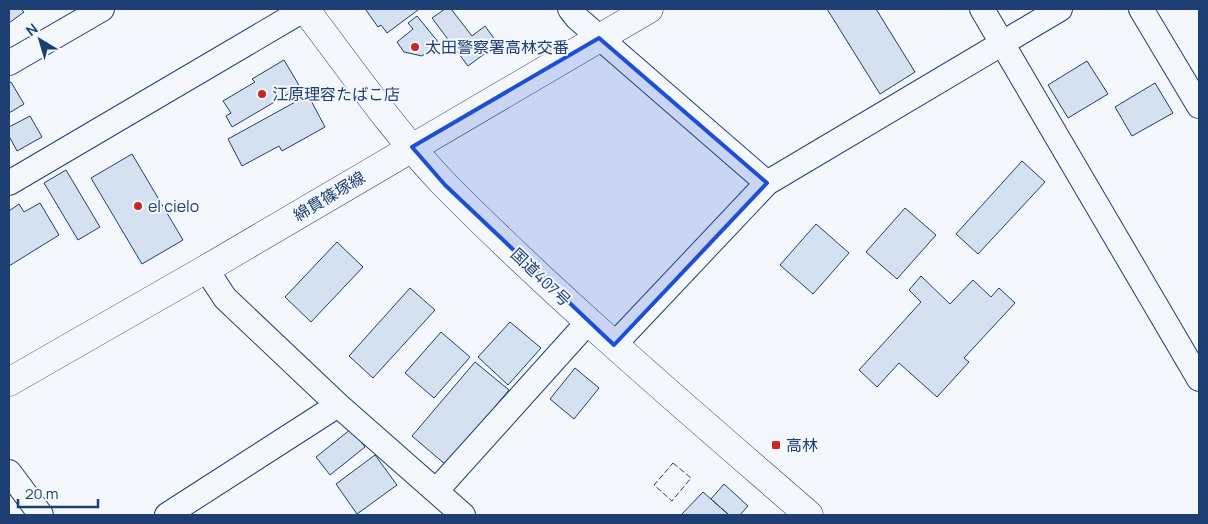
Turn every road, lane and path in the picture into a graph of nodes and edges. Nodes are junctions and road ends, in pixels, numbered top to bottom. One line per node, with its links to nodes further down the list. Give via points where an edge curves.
1 (102, 9): 10 (street)
2 (305, 9): 12 (main road, 国道407号); 13 (street)
3 (570, 9): 8 (street)
4 (649, 9): 8 (main road, 綿貫篠塚線)
5 (982, 9): 9 (street)
6 (1060, 9): 9 (street)
7 (1141, 9): 11 (street)
8 (599, 38): 12 (main road, 綿貫篠塚線); 14 (street)
9 (1001, 43): 14 (street); 18 (street)
10 (9, 63)
11 (1199, 106)
12 (412, 147): 15 (main road, 綿貫篠塚線); 16 (main road, 国道407号, via 446,185)
13 (9, 183)
14 (767, 183): 17 (street)
15 (206, 269): 19 (main road, 綿貫篠塚線); 20 (street, via 225,298)
16 (588, 322): 17 (main road, 国道407号); 22 (street)
17 (614, 345): 26 (main road, 国道407号)
18 (1199, 379)
19 (9, 382)
20 (338, 405): 22 (street); 24 (street)
21 (9, 472): 23 (street)
22 (436, 491): 25 (street)
23 (41, 515)
24 (167, 515)
25 (463, 515)
26 (809, 515)

